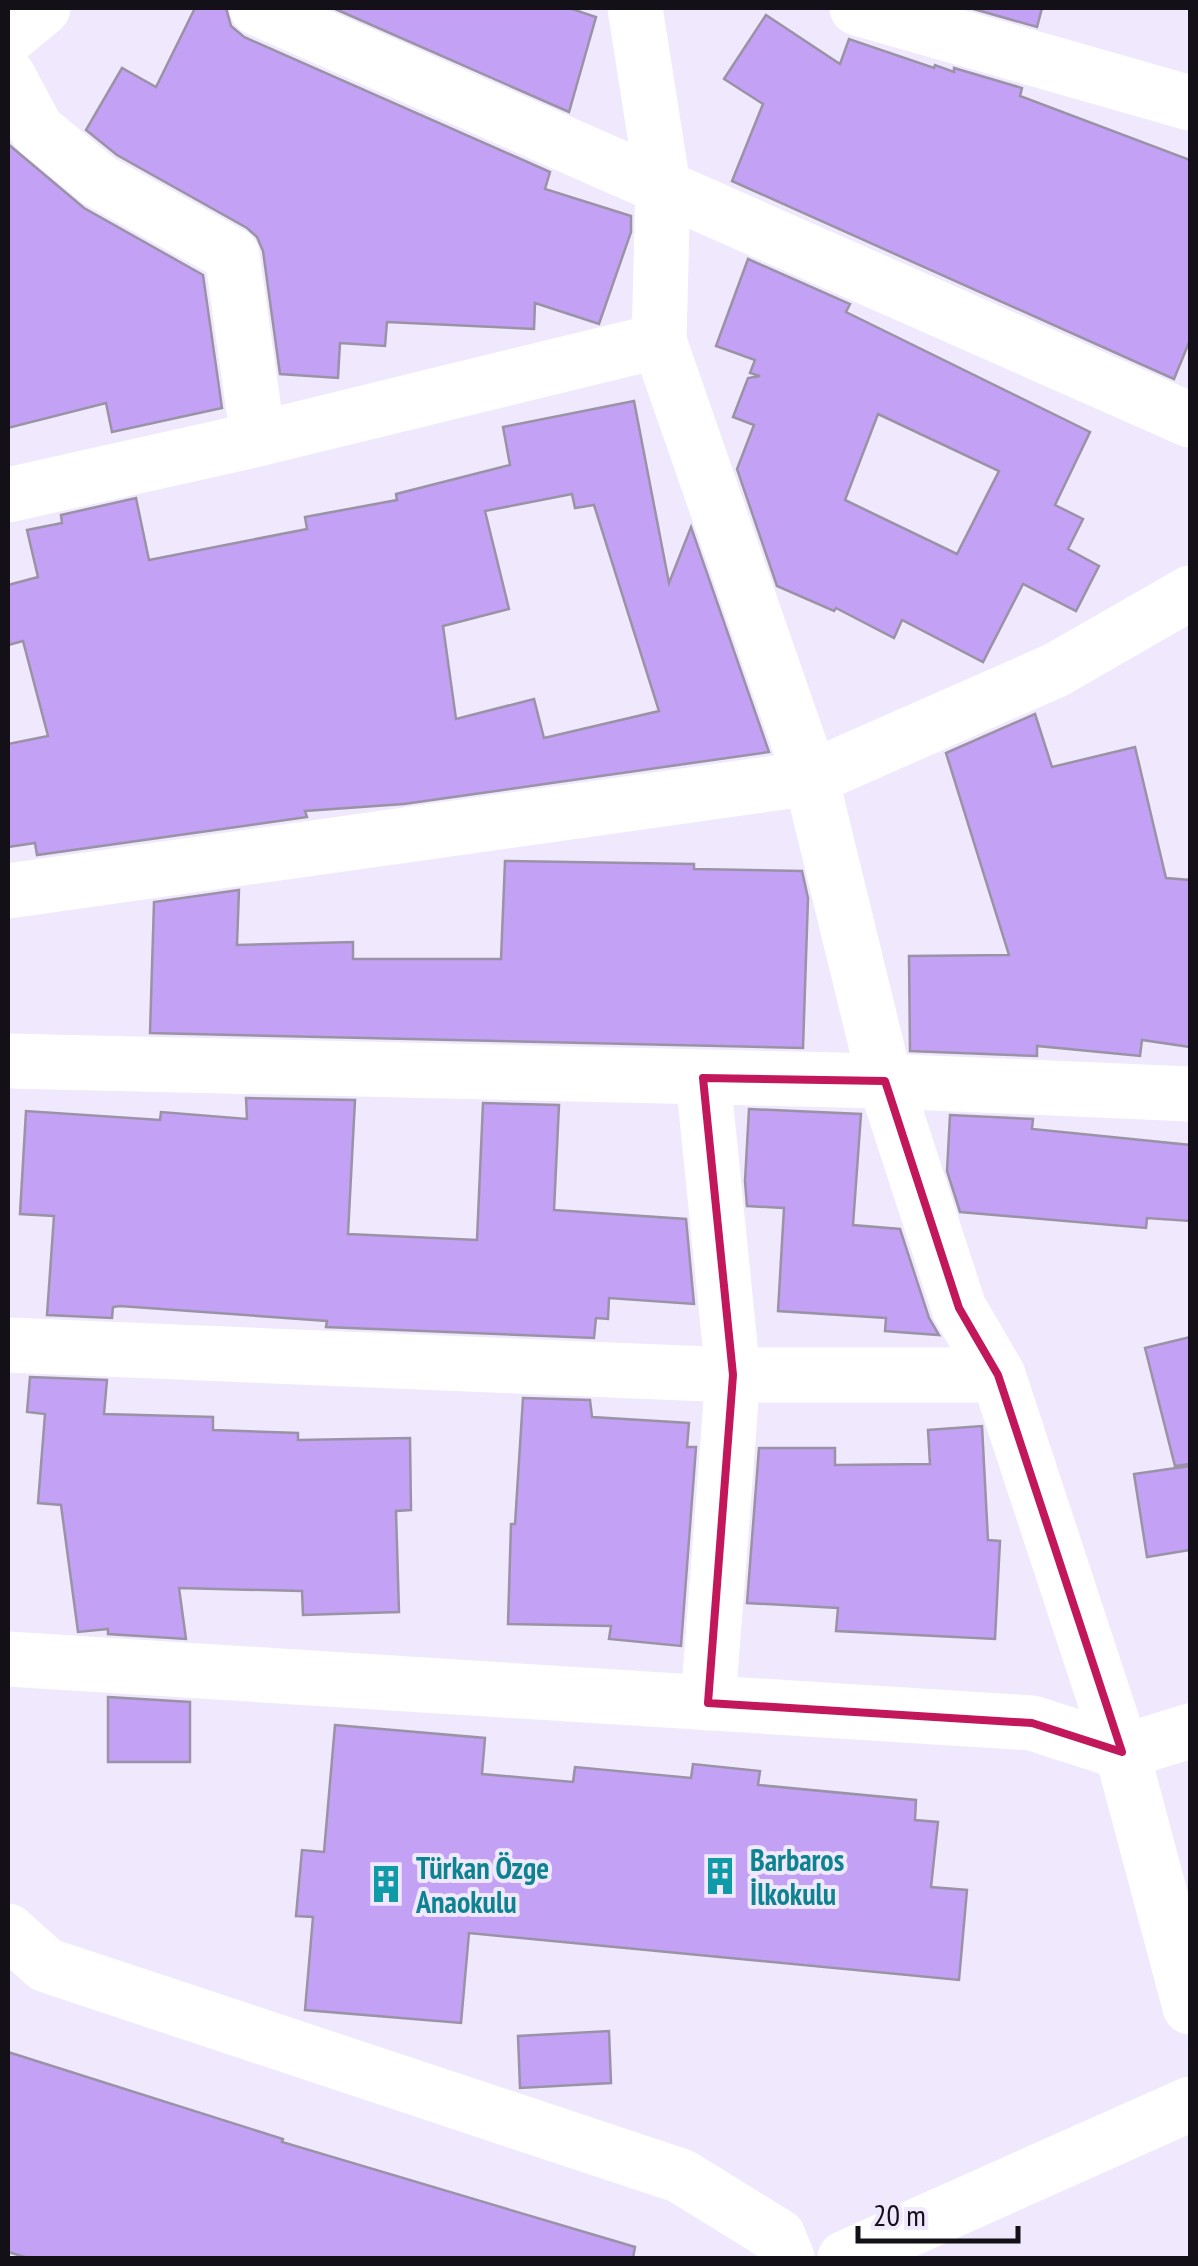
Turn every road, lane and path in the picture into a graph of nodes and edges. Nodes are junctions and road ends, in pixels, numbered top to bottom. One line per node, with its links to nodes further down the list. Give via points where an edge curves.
1 (43, 8): 5 (street)
2 (257, 8): 8 (street)
3 (635, 8): 8 (street)
4 (857, 8): 7 (street)
5 (8, 37)
6 (8, 76): 11 (street, via 37,130 99,182 232,255)
7 (1190, 103)
8 (662, 186): 9 (street); 10 (street)
9 (659, 341): 11 (street); 14 (street)
10 (1190, 420)
11 (258, 439): 12 (street)
12 (8, 495)
13 (1190, 593): 14 (street, via 1056,670)
14 (811, 778): 15 (street); 18 (street)
15 (8, 892)
16 (8, 1061): 17 (street)
17 (703, 1078): 18 (street); 21 (street)
18 (885, 1081): 19 (street); 22 (street, via 958,1308)
19 (1190, 1094)
20 (8, 1345): 21 (street)
21 (733, 1375): 22 (street); 24 (street)
22 (998, 1376): 26 (street)
23 (8, 1659): 24 (street)
24 (708, 1704): 26 (street, via 1032,1723)
25 (1190, 1731): 26 (street)
26 (1122, 1752): 28 (street)
27 (8, 1931): 30 (street, via 46,1965 681,2176 778,2236)
28 (1190, 2007)
29 (1190, 2104): 31 (street)
30 (787, 2258)
31 (845, 2258)

